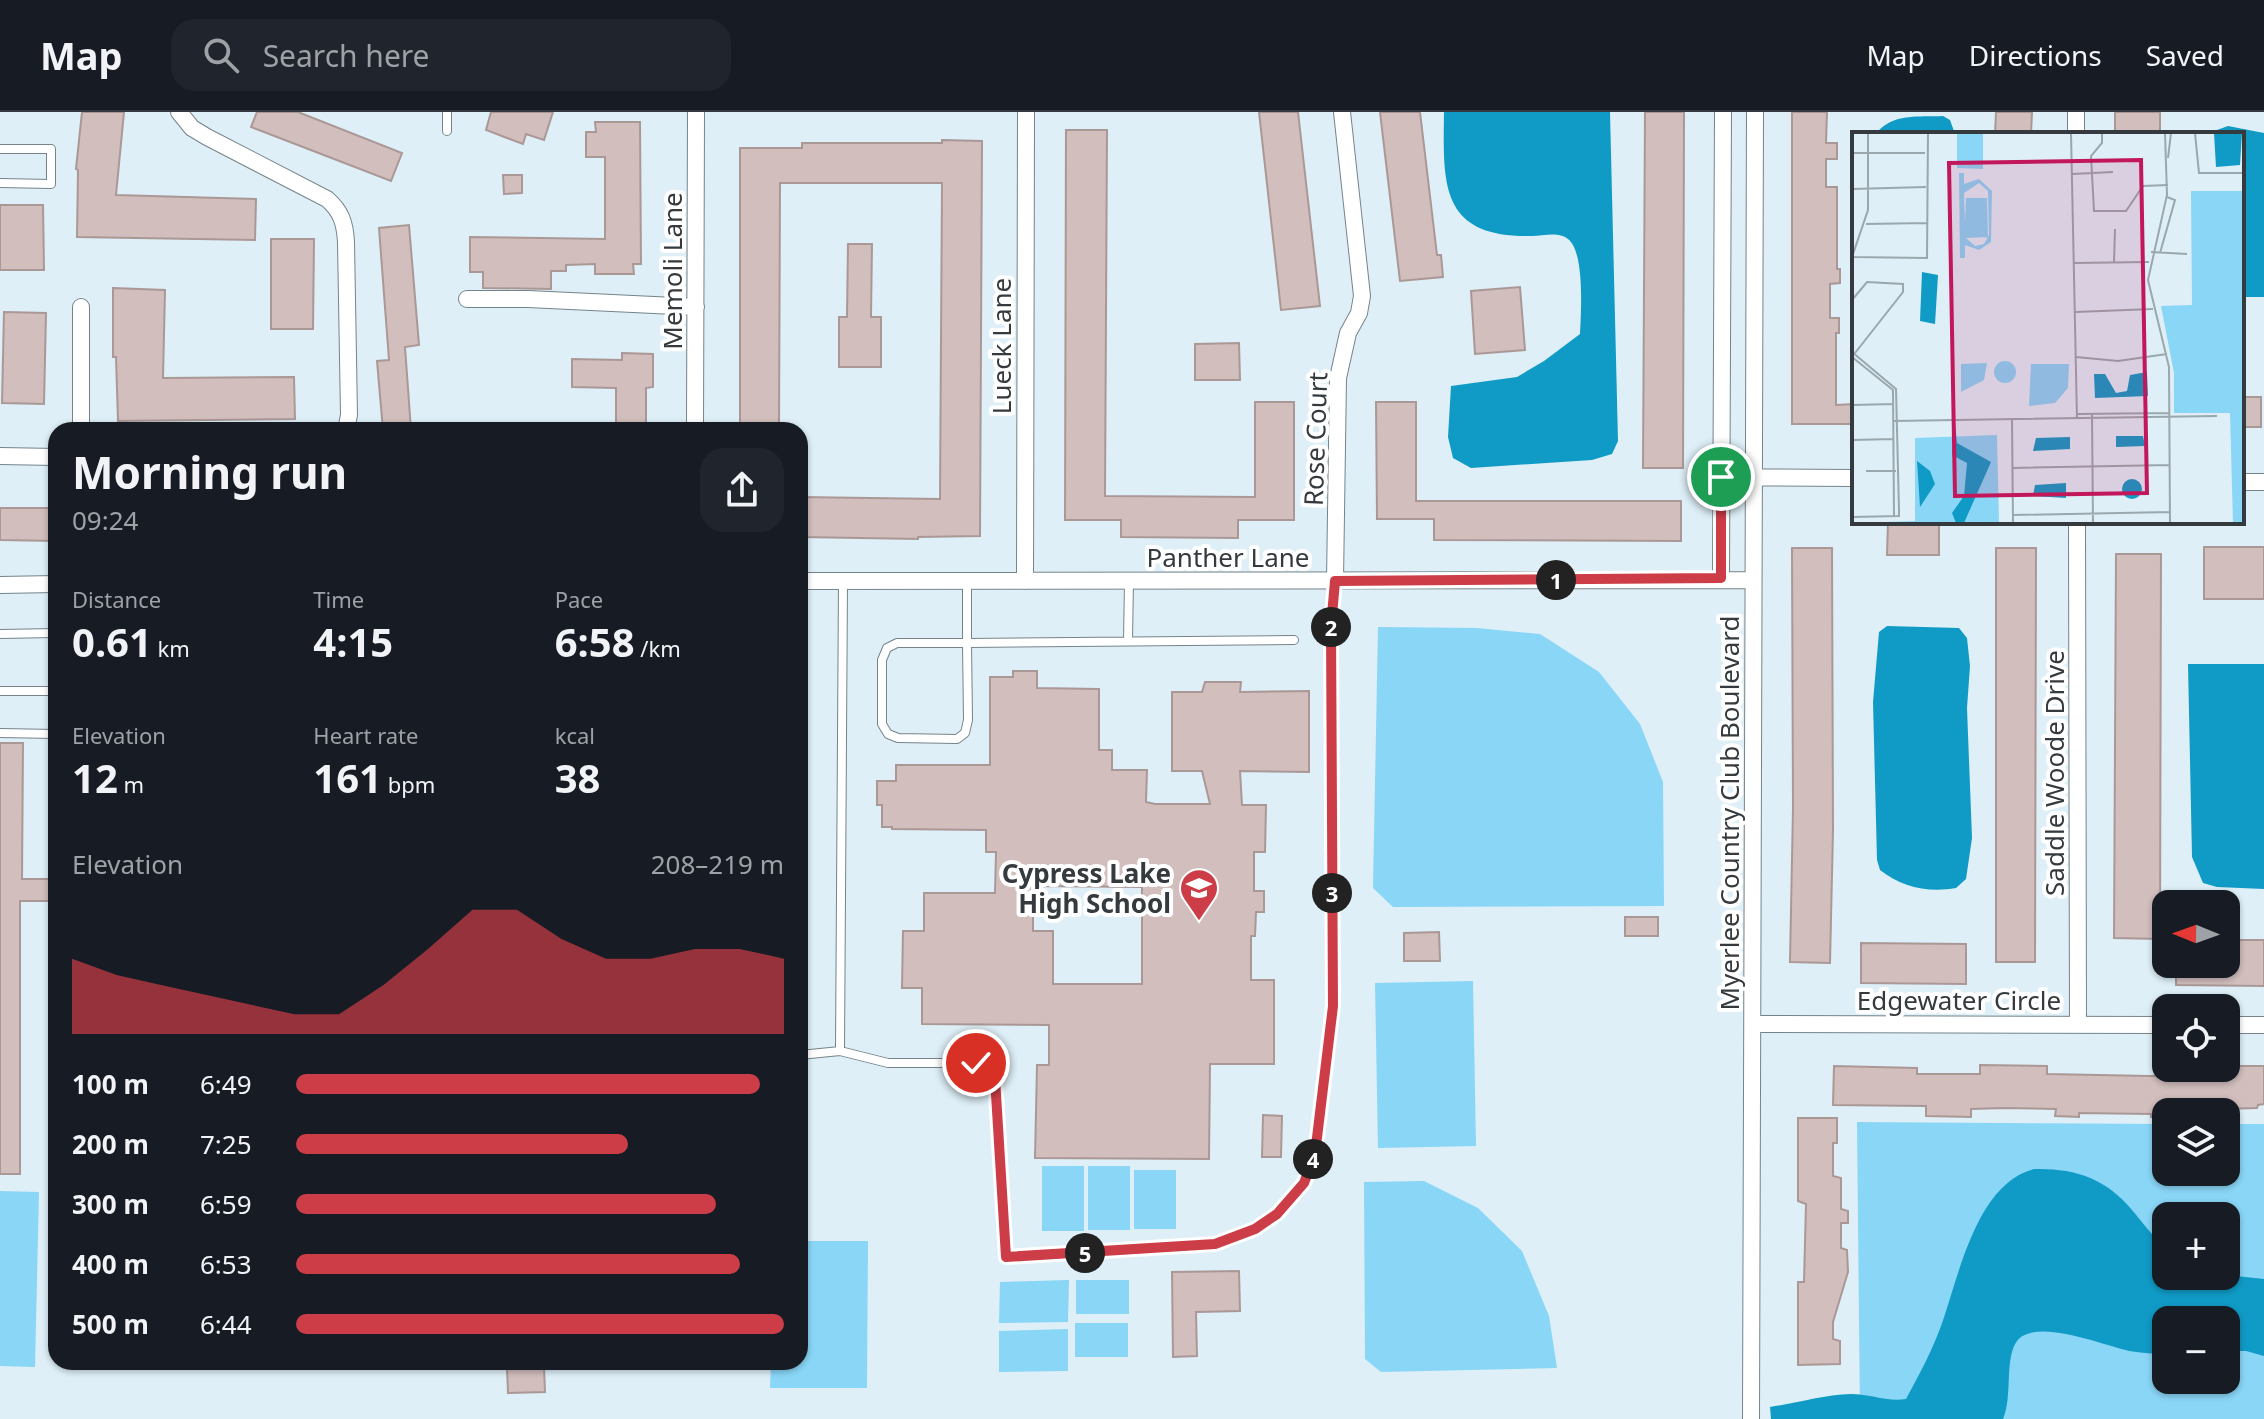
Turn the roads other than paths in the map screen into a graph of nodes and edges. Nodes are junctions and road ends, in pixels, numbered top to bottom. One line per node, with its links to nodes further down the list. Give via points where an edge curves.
1 (179, 112): 15 (street, via 200,132 327,199 343,218)
2 (447, 112): 8 (lane)
3 (696, 112): 13 (street, Memoli Lane)
4 (1026, 112): 28 (street, Lueck Lane)
5 (1342, 112): 30 (street, Rose Court, via 1362,296 1338,378)
6 (1723, 112): 19 (street, Myerlee Country Club Boulevard)
7 (1755, 112): 20 (street, Myerlee Country Club Boulevard)
8 (447, 131)
9 (0, 149): 10 (lane, via 51,149 51,184)
10 (0, 183)
11 (467, 299): 13 (street)
12 (81, 307): 14 (street)
13 (696, 307): 16 (street, Memoli Lane)
14 (81, 422)
15 (348, 422)
16 (695, 422)
17 (0, 456): 18 (street)
18 (48, 457)
19 (1721, 477): 20 (street); 23 (street, Myerlee Country Club Boulevard)
20 (1754, 477): 21 (street); 24 (street, Myerlee Country Club Boulevard)
21 (1852, 478)
22 (2077, 524): 43 (street, Saddle Woode Drive)
23 (1721, 578): 24 (street, Panther Lane); 30 (street, Panther Lane)
24 (1753, 580): 42 (street, Myerlee Country Club Boulevard)
25 (808, 581): 26 (street, Panther Lane)
26 (843, 581): 27 (street, Panther Lane); 47 (lane)
27 (967, 581): 28 (street, Panther Lane); 37 (lane)
28 (1025, 581): 29 (street, Panther Lane)
29 (1129, 581): 30 (street, Panther Lane); 36 (lane)
30 (1335, 581): 47 (lane, via 1333,1006 1315,1154 1304,1183 1277,1214 1215,1244 1006,1257 991,1067 888,1063)
31 (48, 584): 32 (street)
32 (0, 585)
33 (48, 633): 34 (lane)
34 (0, 634)
35 (1294, 640): 36 (lane)
36 (1128, 641): 37 (lane)
37 (967, 643): 37 (lane, via 897,643 887,648 882,660 882,724 888,734 957,739 965,733)
38 (0, 691): 39 (lane)
39 (48, 691)
40 (0, 733): 41 (lane)
41 (48, 734)
42 (1753, 1024): 43 (street, Edgewater Circle); 49 (street, Myerlee Country Club Boulevard)
43 (2078, 1024): 44 (street, Edgewater Circle)
44 (2152, 1025)
45 (2240, 1025): 46 (street)
46 (2264, 1025)
47 (840, 1051): 48 (lane)
48 (808, 1054)
49 (1751, 1419)

